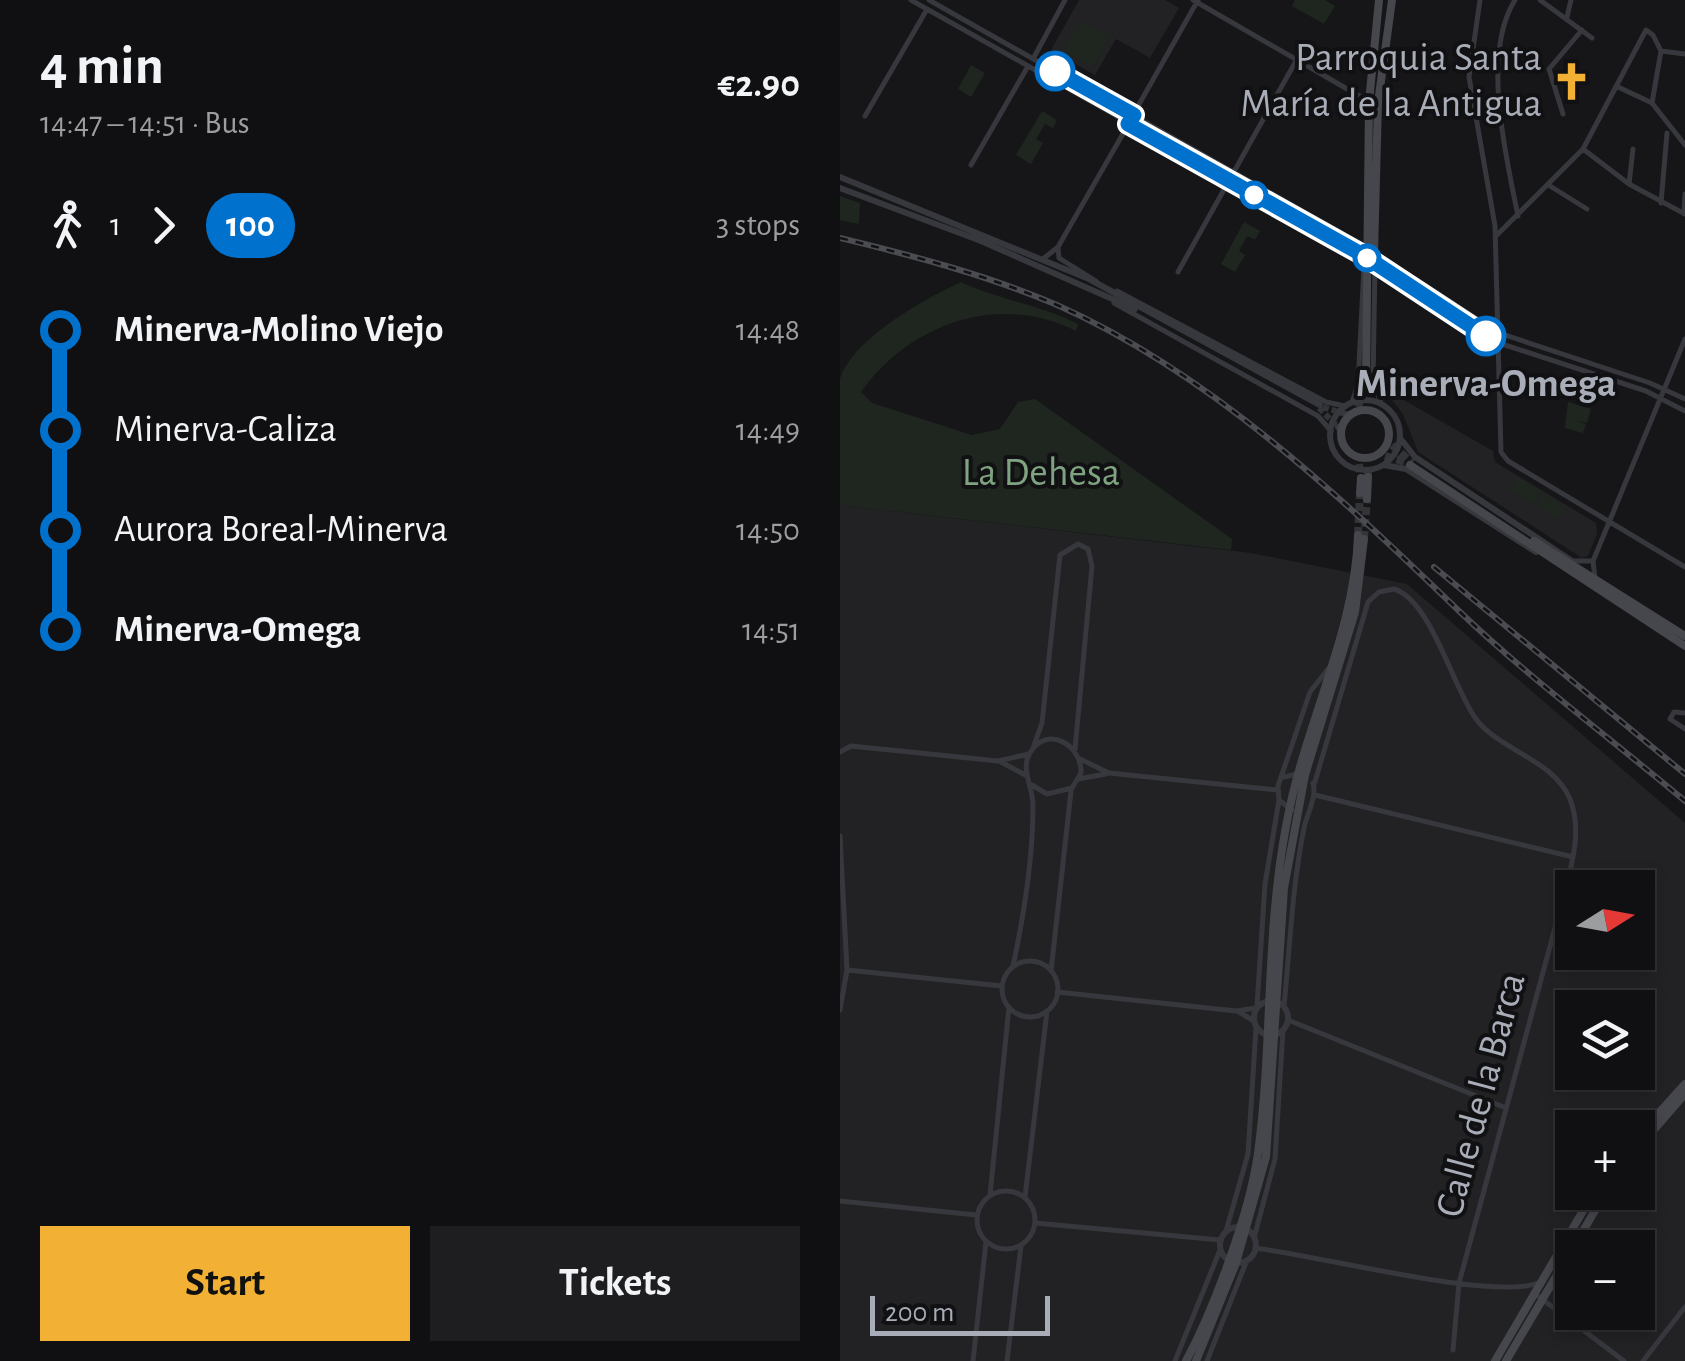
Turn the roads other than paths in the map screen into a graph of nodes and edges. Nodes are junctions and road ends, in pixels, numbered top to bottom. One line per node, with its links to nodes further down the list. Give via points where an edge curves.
1 (911, 0): 11 (street)
2 (1065, 0): 17 (street)
3 (1379, 0): 20 (main road)
4 (1392, 0): 47 (main road)
5 (1480, 0): 45 (street, via 1470,89)
6 (1540, 0): 12 (street)
7 (1570, 0): 12 (street)
8 (931, 1): 11 (street); 17 (street)
9 (1196, 1): 18 (street); 26 (street)
10 (1514, 1): 44 (street, via 1498,46)
11 (927, 9): 19 (street); 27 (street)
12 (1567, 17): 13 (street)
13 (1582, 30): 14 (street); 25 (street, via 1549,69)
14 (1592, 38)
15 (1662, 51): 16 (street); 21 (street, via 1646,30); 24 (street)
16 (1685, 54)
17 (1033, 58): 19 (street); 26 (street)
18 (1297, 59): 22 (street); 34 (street)
19 (1028, 67): 28 (street); 33 (street)
20 (1370, 85): 22 (street); 23 (main road)
21 (1616, 86): 24 (street); 31 (street)
22 (1356, 92): 23 (street)
23 (1369, 102): 47 (main road)
24 (1652, 102): 30 (street)
25 (1563, 114)
26 (1134, 115): 28 (street); 34 (street)
27 (865, 116)
28 (1128, 124): 36 (street); 46 (street)
29 (1667, 133): 41 (street)
30 (1685, 144)
31 (1583, 149): 37 (street); 38 (street)
32 (1633, 149): 37 (street)
33 (971, 165)
34 (1233, 172): 36 (street); 47 (street)
35 (840, 177): 48 (street)
36 (1228, 180): 47 (street); 49 (street)
37 (1629, 184): 41 (street)
38 (1550, 186): 42 (street); 44 (street)
39 (840, 188): 51 (street)
40 (1685, 194): 43 (street)
41 (1661, 203): 43 (street)
42 (1586, 209)
43 (1684, 214)
44 (1518, 216): 45 (street)
45 (1496, 236): 54 (street)
46 (1058, 247): 48 (street); 52 (street, via 1059,258)
47 (1369, 256): 50 (street); 53 (street); 54 (street); 57 (main road); 63 (street)
48 (1043, 259): 51 (street)
49 (1178, 272)
50 (1392, 275): 53 (street, via 1381,278); 56 (street)
51 (1087, 283): 52 (street); 62 (street); 65 (street)
52 (1098, 283): 63 (street)
53 (1374, 294): 61 (street, via 1374,382)
54 (1499, 333): 56 (street); 58 (street)
55 (1685, 339): 58 (street)
56 (1499, 343): 59 (street); 70 (street, via 1503,457)
57 (1366, 382)
58 (1664, 388): 59 (street); 60 (street)
59 (1660, 398): 64 (street); 70 (street)
60 (1685, 400)
61 (1381, 404): 63 (street); 66 (street, via 1396,419)
62 (1319, 407)
63 (1351, 409): 65 (main road); 66 (main road, via 1372,409)
64 (1685, 411)
65 (1337, 430): 67 (main road, via 1344,446); 67 (street, via 1333,447 1344,462 1361,469)
66 (1393, 441): 67 (main road); 71 (street)
67 (1371, 460): 73 (street, via 1406,469)
68 (1364, 477): 69 (main road)
69 (1363, 496)
70 (1610, 521): 72 (street); 74 (street)
71 (1572, 561): 72 (street); 73 (main road, via 1411,464); 75 (main road)
72 (1593, 561): 75 (street)
73 (1555, 562): 77 (main road)
74 (1685, 567)
75 (1595, 578): 76 (main road)
76 (1685, 636)
77 (1685, 646)
78 (1328, 669): 87 (main road); 87 (main road, via 1348,610 1361,537 1356,612); 89 (street, via 1310,692)
79 (1685, 713): 80 (street, via 1670,719)
80 (1685, 728)
81 (1075, 749): 82 (street, via 1051,739); 82 (street, via 1092,566 1088,549 1078,544 1060,554 1042,723); 84 (street)
82 (1031, 751): 85 (street); 88 (street)
83 (840, 752): 85 (street, via 851,746)
84 (1080, 758): 86 (street); 90 (street)
85 (998, 761): 88 (street)
86 (1109, 773): 90 (street); 94 (street)
87 (1301, 774): 89 (street); 92 (street); 98 (main road)
88 (1028, 776): 91 (street)
89 (1284, 777): 94 (street)
90 (1078, 780): 93 (street)
91 (1032, 785): 93 (street, via 1047,794); 101 (street)
92 (1314, 785): 95 (street); 100 (street, Calle de la Barca, via 1364,614 1373,596 1403,591 1478,722 1546,770 1569,797 1577,834)
93 (1072, 788): 103 (street)
94 (1278, 790): 96 (street)
95 (1314, 795): 97 (street); 100 (street)
96 (1279, 800): 98 (street); 108 (street, via 1265,884)
97 (1309, 806): 98 (street); 106 (street)
98 (1294, 810): 106 (main road, via 1275,886)
99 (840, 836): 102 (street)
100 (1573, 857): 117 (street, Calle de la Barca)
101 (1014, 966): 103 (street, via 1038,962); 104 (street)
102 (846, 970): 104 (street); 109 (street)
103 (1051, 971): 105 (street)
104 (1002, 986): 107 (street)
105 (1057, 992): 110 (street); 111 (street)
106 (1276, 1003): 108 (street); 112 (street); 114 (main road)
107 (1008, 1007): 111 (street, via 1023,1016); 120 (street)
108 (1257, 1007): 110 (street); 113 (street)
109 (840, 1010)
110 (1236, 1010): 113 (street)
111 (1047, 1011): 121 (street)
112 (1288, 1020): 114 (street); 117 (street)
113 (1255, 1024): 114 (street); 128 (street, via 1248,1154)
114 (1274, 1033): 127 (main road); 129 (street, via 1274,1159)
115 (1685, 1084): 118 (main road)
116 (1685, 1094): 119 (main road)
117 (1506, 1108): 139 (street, Calle de la Barca)
118 (1655, 1117)
119 (1655, 1128)
120 (990, 1195): 121 (street, via 1008,1190); 125 (street)
121 (1024, 1197): 126 (street)
122 (840, 1201): 125 (street)
123 (1583, 1210): 137 (main road)
124 (1594, 1210): 141 (main road)
125 (976, 1215): 131 (street)
126 (1035, 1223): 130 (street); 132 (street)
127 (1242, 1228): 128 (street); 129 (street); 136 (main road)
128 (1226, 1231): 130 (street)
129 (1254, 1238): 133 (street)
130 (1220, 1240): 134 (street)
131 (986, 1242): 132 (street, via 1002,1250); 144 (street)
132 (1020, 1246): 145 (street)
133 (1256, 1248): 135 (street); 139 (street)
134 (1220, 1250): 136 (street); 146 (street)
135 (1247, 1260): 136 (street); 149 (street)
136 (1232, 1262): 147 (main road); 148 (main road)
137 (1550, 1264): 138 (main road); 141 (main road, via 1554,1270)
138 (1540, 1282): 140 (street); 141 (main road)
139 (1459, 1283): 140 (street); 143 (street, Calle de la Barca)
140 (1520, 1288): 141 (street)
141 (1536, 1299): 150 (main road); 151 (main road); 152 (street)
142 (1685, 1307): 153 (street)
143 (1452, 1350)
144 (973, 1361)
145 (1007, 1361)
146 (1175, 1361)
147 (1186, 1361)
148 (1196, 1361)
149 (1208, 1361)
150 (1495, 1361)
151 (1506, 1361)
152 (1624, 1361)
153 (1643, 1361)

